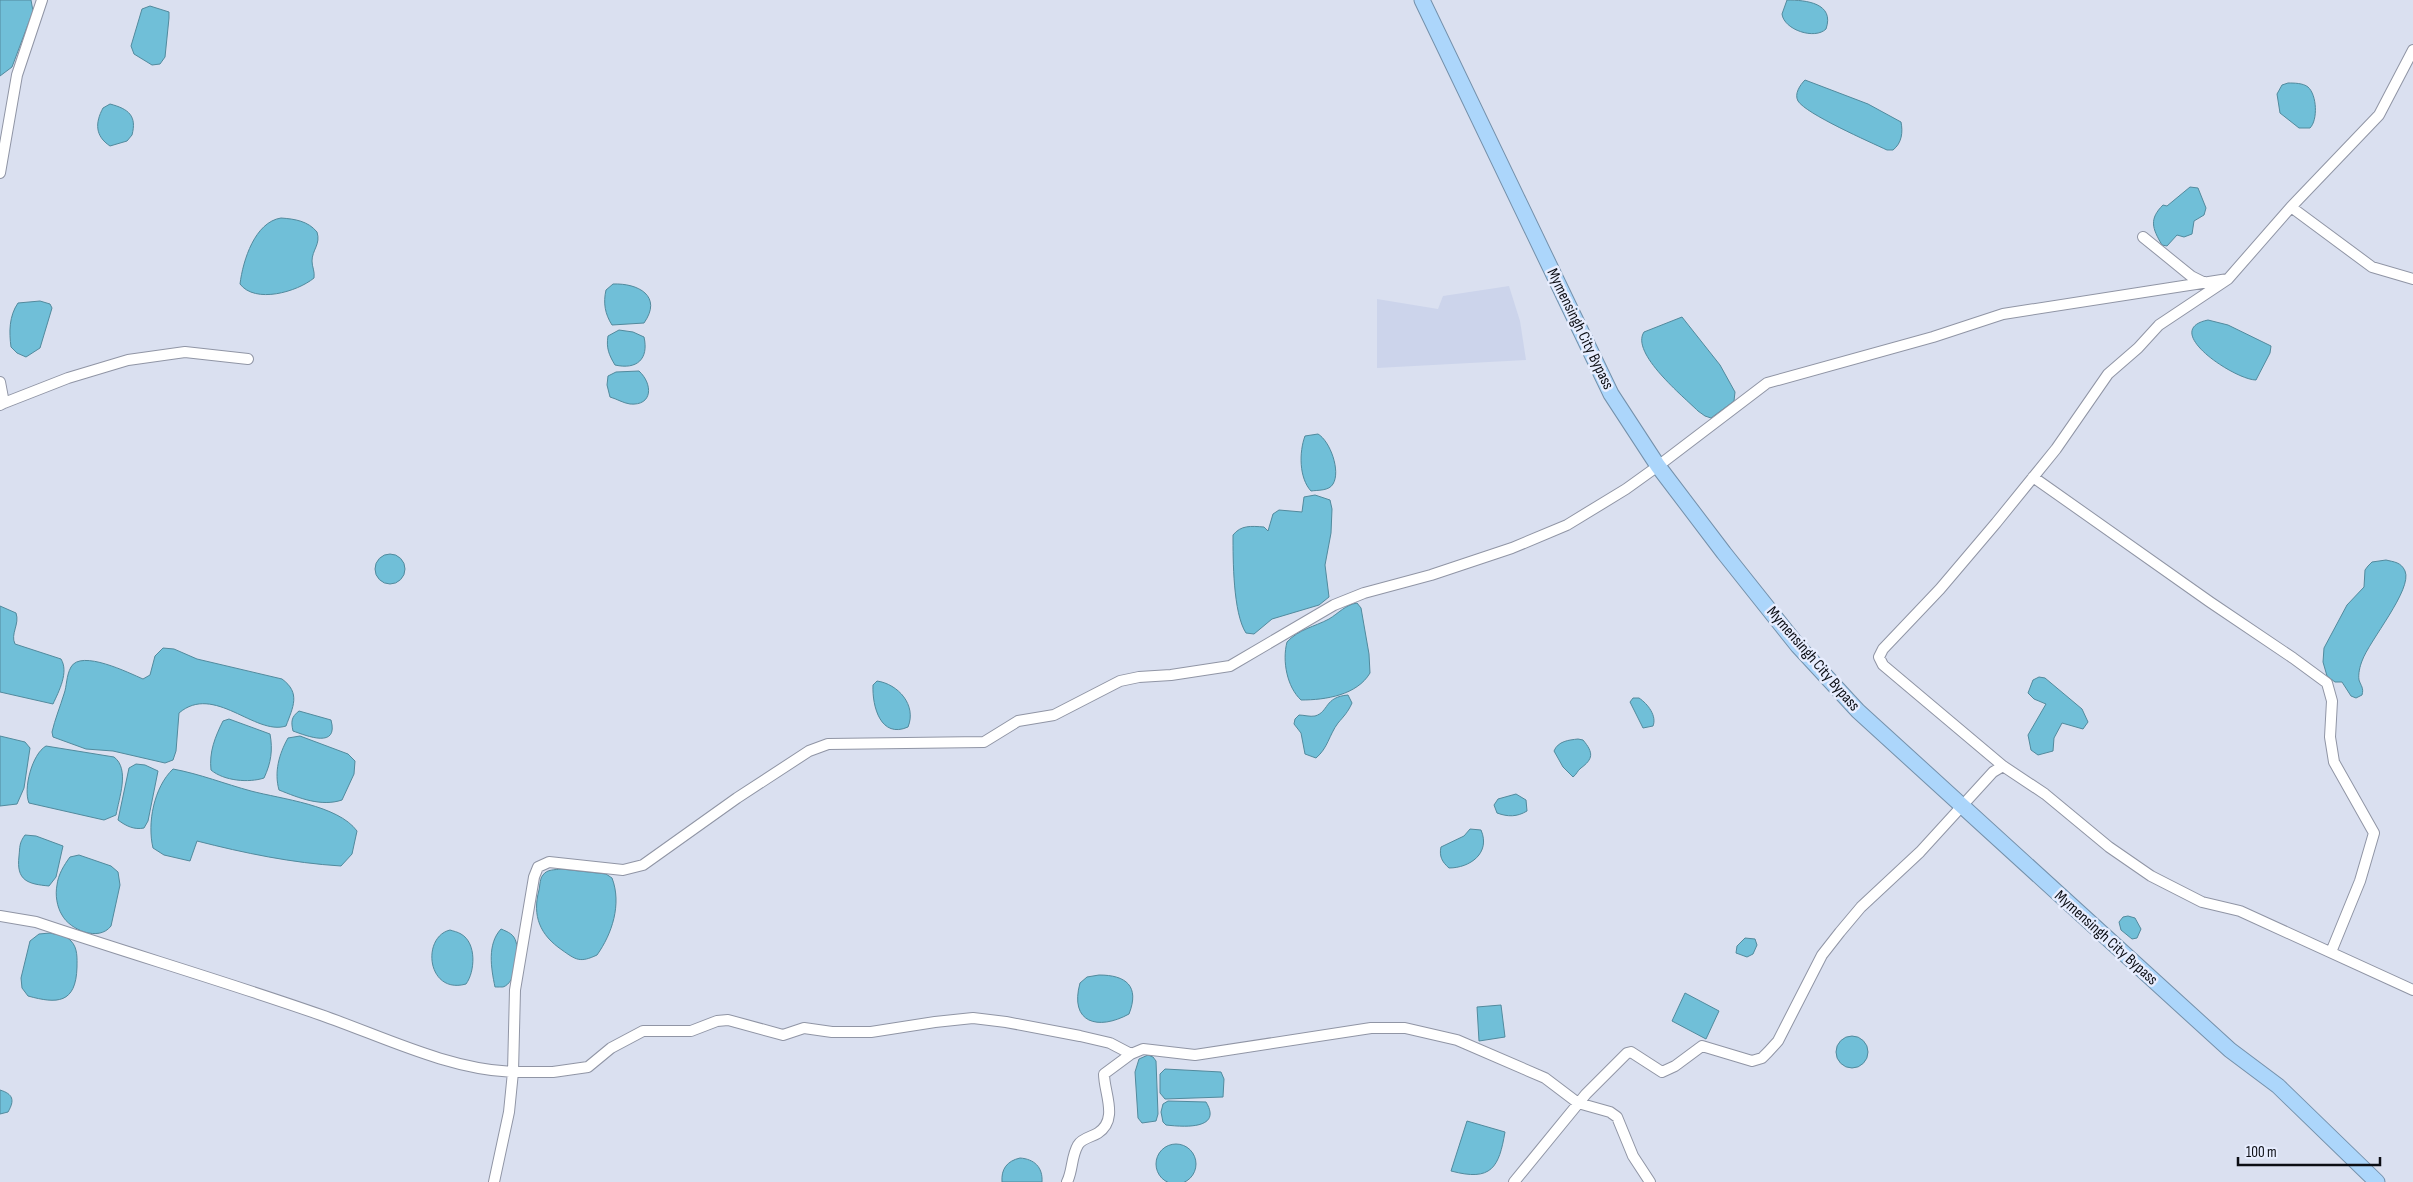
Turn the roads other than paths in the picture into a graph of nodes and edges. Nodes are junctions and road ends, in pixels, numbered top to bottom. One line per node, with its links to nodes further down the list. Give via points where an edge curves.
1 (42, 0): 4 (street, via 17,75)
2 (1422, 0): 13 (highway, Mymensingh City Bypass, via 1611,394)
3 (2413, 50): 5 (street, via 2379,115)
4 (0, 173)
5 (2291, 207): 7 (street); 8 (street, via 2372,267)
6 (2143, 238): 9 (street, via 2191,276)
7 (2228, 279): 9 (street); 14 (street, via 2159,325 2108,374)
8 (2413, 279)
9 (2205, 283): 13 (street, via 2003,314 1767,383)
10 (248, 359): 12 (street, via 185,352 128,360 68,378)
11 (0, 382): 12 (street)
12 (2, 404)
13 (1658, 466): 16 (highway, Mymensingh City Bypass, via 1798,646 1858,711); 21 (street, via 1567,525 1512,548 1334,605 1230,666 1120,681 1054,715 1018,721 984,742 828,744 809,751 769,777 643,866 623,870 549,862 538,867 515,990)
14 (2033, 477): 15 (street, via 1940,589 1883,649 1880,657 1883,665); 18 (street, via 2327,683 2332,701 2330,737 2334,762 2374,833 2360,881)
15 (2003, 766): 16 (street, via 1993,772); 18 (street, via 2045,794 2109,847 2151,876 2202,902 2240,911)
16 (1962, 807): 22 (street, via 1920,852 1876,891 1840,932 1806,982 1778,1041 1762,1058 1752,1061 1702,1046 1662,1072 1631,1052); 27 (highway, Mymensingh City Bypass, via 2230,1050 2278,1086)
17 (0, 916): 21 (street, via 36,922 321,1015 406,1048 489,1071)
18 (2332, 952): 19 (street)
19 (2413, 990)
20 (1131, 1054): 21 (street, via 1110,1043 1080,1036 973,1018 871,1032 804,1028 783,1035 728,1020 691,1031 643,1031 611,1048 588,1067 553,1072); 22 (street, via 1142,1049 1154,1049 1195,1055 1365,1028 1404,1028 1457,1040 1511,1062 1545,1078); 24 (street, via 1104,1074 1110,1112 1108,1120 1104,1128 1080,1142 1072,1154 1071,1174)
21 (513, 1072): 23 (street, via 509,1112)
22 (1578, 1103): 25 (street); 26 (street, via 1617,1117 1633,1156)
23 (494, 1182)
24 (1067, 1182)
25 (1514, 1182)
26 (1650, 1182)
27 (2377, 1182)

